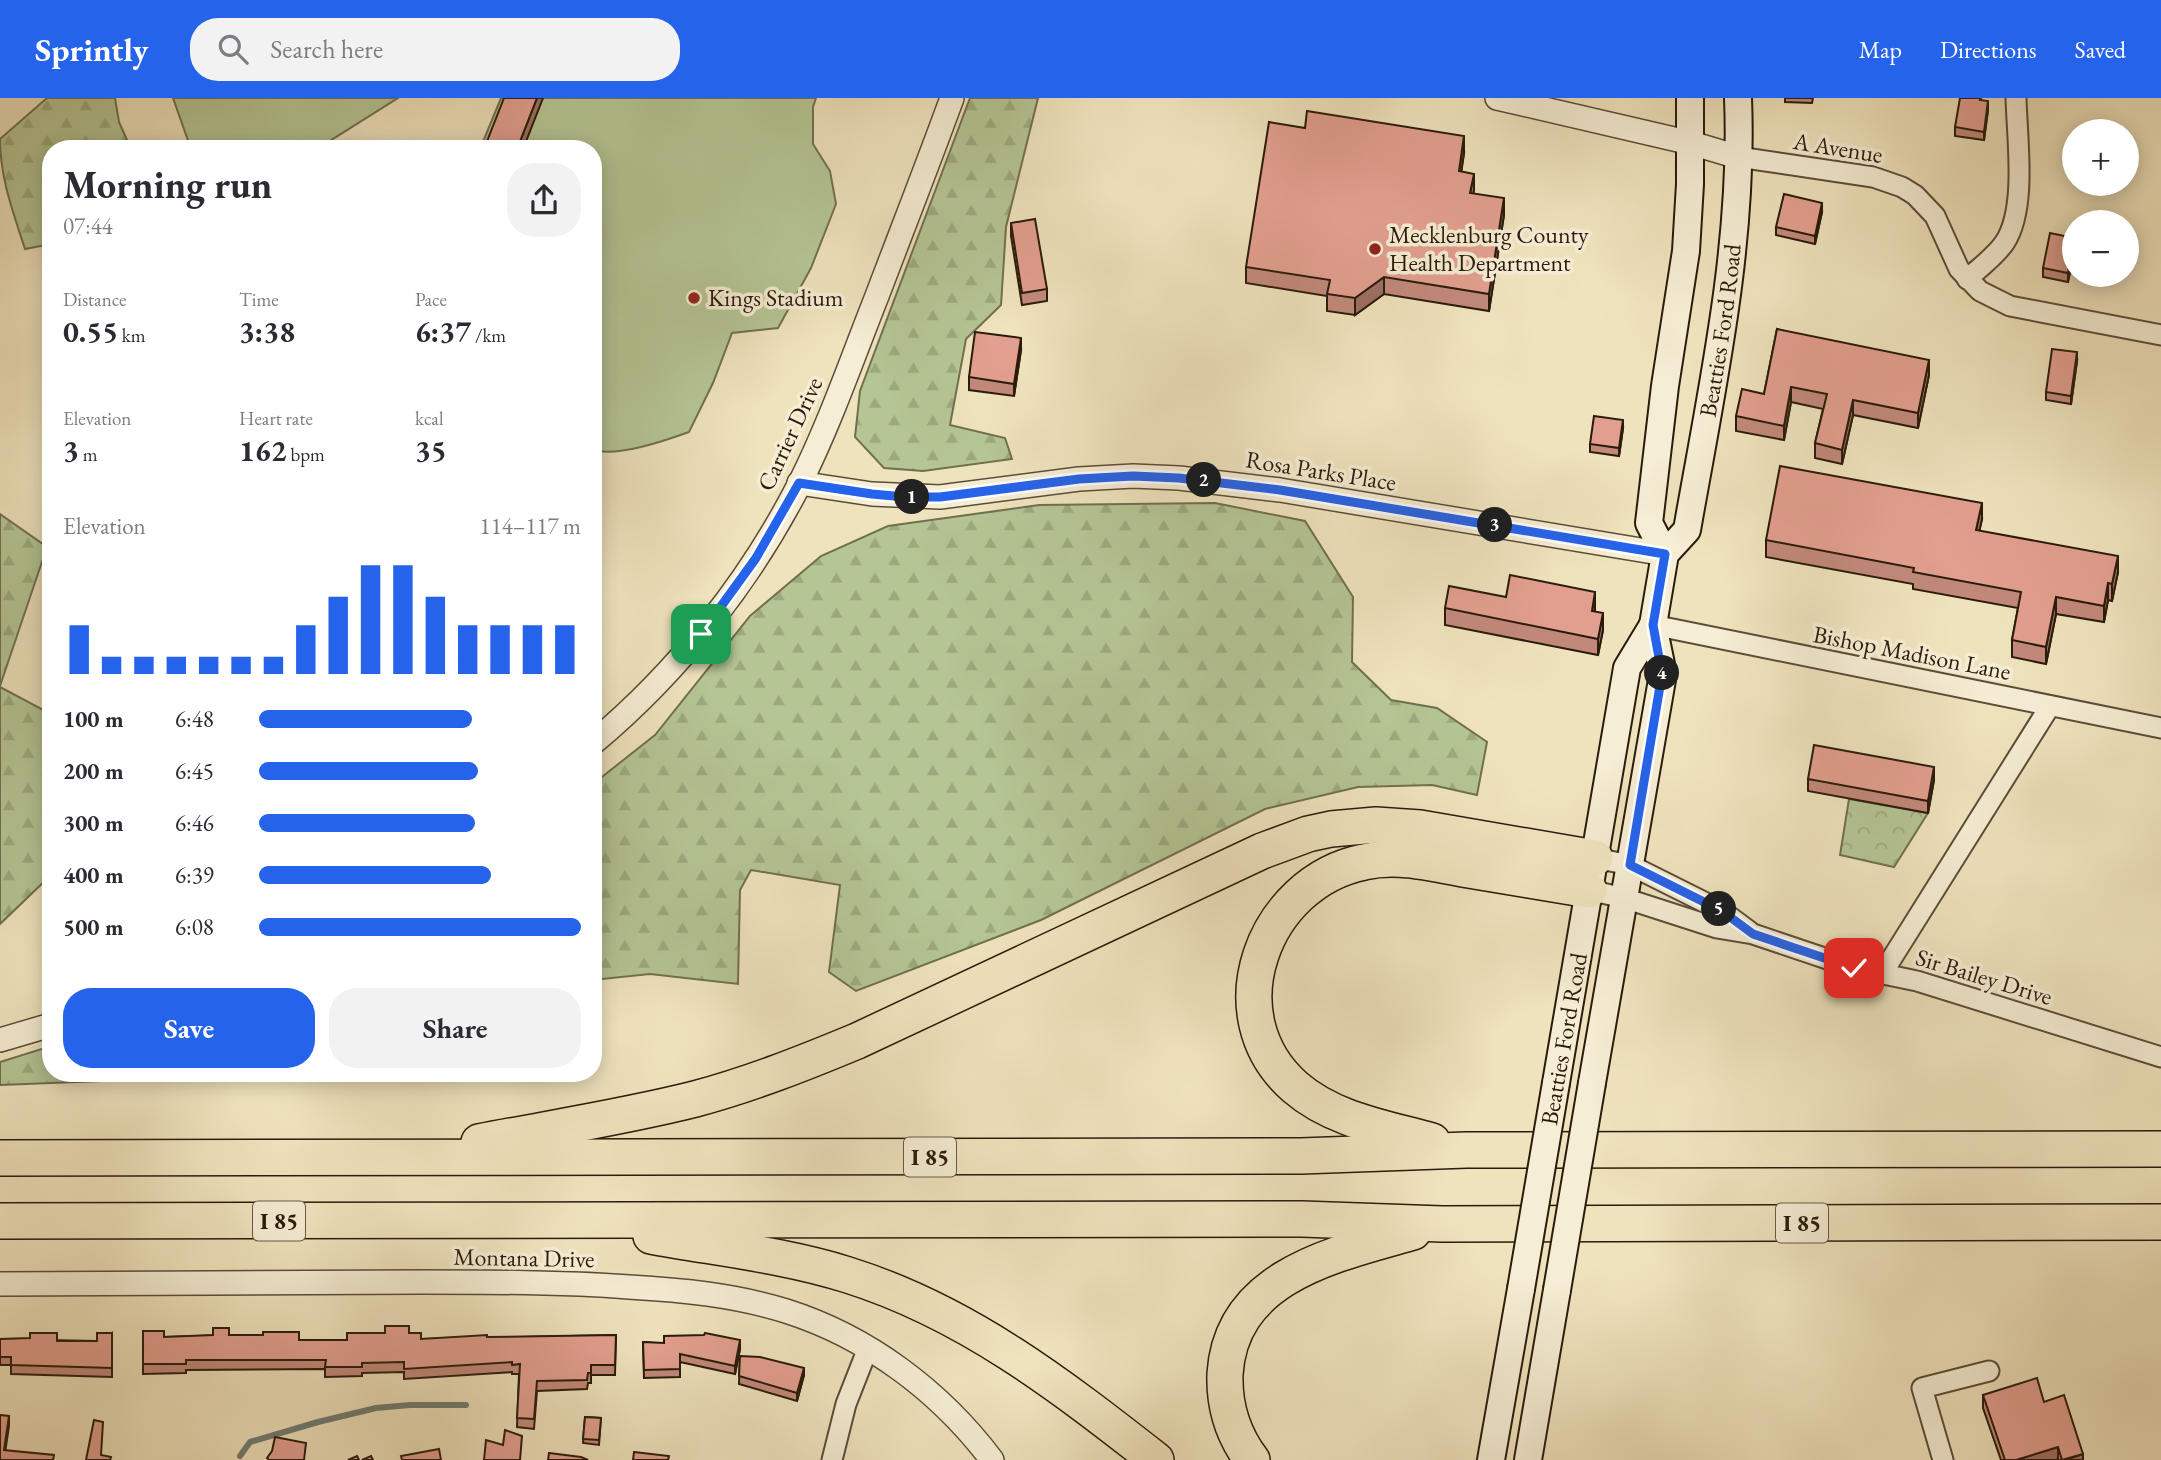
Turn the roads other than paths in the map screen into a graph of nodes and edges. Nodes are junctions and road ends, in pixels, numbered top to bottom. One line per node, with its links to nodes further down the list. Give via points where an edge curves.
1 (952, 98): 10 (street, Carrier Drive, via 834,406)
2 (1497, 98): 6 (street)
3 (1690, 98): 6 (main road, Beatties Ford Road)
4 (1738, 98): 7 (main road, Beatties Ford Road)
5 (2017, 98): 8 (street, via 2019,206 2014,226 2004,244)
6 (1691, 143): 7 (street); 11 (main road, Beatties Ford Road, via 1686,251 1649,523)
7 (1738, 157): 8 (street, A Avenue, via 1872,177 1902,187 1936,216 1951,255); 11 (main road, Beatties Ford Road, via 1733,256 1687,530)
8 (1967, 279): 9 (street, A Avenue, via 2010,306)
9 (2161, 335)
10 (799, 483): 11 (street, Rosa Parks Place, via 929,497 1079,479 1179,478 1280,490); 15 (street, Carrier Drive, via 756,558 707,625 645,696)
11 (1665, 554): 12 (main road, Beatties Ford Road)
12 (1653, 625): 13 (street, Bishop Madison Lane); 16 (main road, Beatties Ford Road, via 1662,674); 17 (main road, Beatties Ford Road, via 1627,668)
13 (2050, 706): 14 (street, Bishop Madison Lane); 20 (street)
14 (2161, 728)
15 (602, 735)
16 (1630, 865): 17 (street, Sir Bailey Drive); 18 (main road, Beatties Ford Road); 19 (street, Sir Bailey Drive, via 1722,911)
17 (1592, 874): 18 (street, Sir Bailey Drive); 25 (highway, via 1380,859 1345,867 1313,884 1287,908 1269,937 1255,974 1254,1008 1262,1042 1280,1072 1307,1097 1337,1113); 27 (highway, via 1399,825 1353,825 1308,834 792,1067 643,1111); 39 (main road, Beatties Ford Road, bridge)
18 (1624, 898): 19 (street, Sir Bailey Drive, via 1717,928); 40 (main road, Beatties Ford Road, bridge)
19 (1753, 934): 20 (street, Sir Bailey Drive)
20 (1882, 974): 23 (street, Sir Bailey Drive)
21 (42, 1028): 22 (street)
22 (0, 1040)
23 (2161, 1057)
24 (2161, 1149): 25 (highway, I 85)
25 (1466, 1150): 27 (highway, I 85, via 1287,1156)
26 (0, 1158): 27 (highway, I 85)
27 (394, 1158)
28 (558, 1220): 29 (highway, I 85); 31 (highway, I 85, via 1302,1219); 37 (highway, via 778,1258 880,1286 944,1314 1009,1351)
29 (0, 1221)
30 (2161, 1222): 31 (highway, I 85)
31 (1442, 1224): 38 (highway, via 1317,1261 1275,1284 1251,1308 1229,1349 1225,1381 1233,1428)
32 (0, 1284): 33 (street, Montana Drive, via 500,1282 663,1289 786,1311)
33 (868, 1348): 35 (street, via 846,1404); 36 (street, Montana Drive, via 937,1399)
34 (1989, 1371): 41 (street, via 1922,1388)
35 (832, 1460)
36 (992, 1460)
37 (1156, 1460)
38 (1252, 1460)
39 (1491, 1460)
40 (1528, 1460)
41 (1943, 1460)

